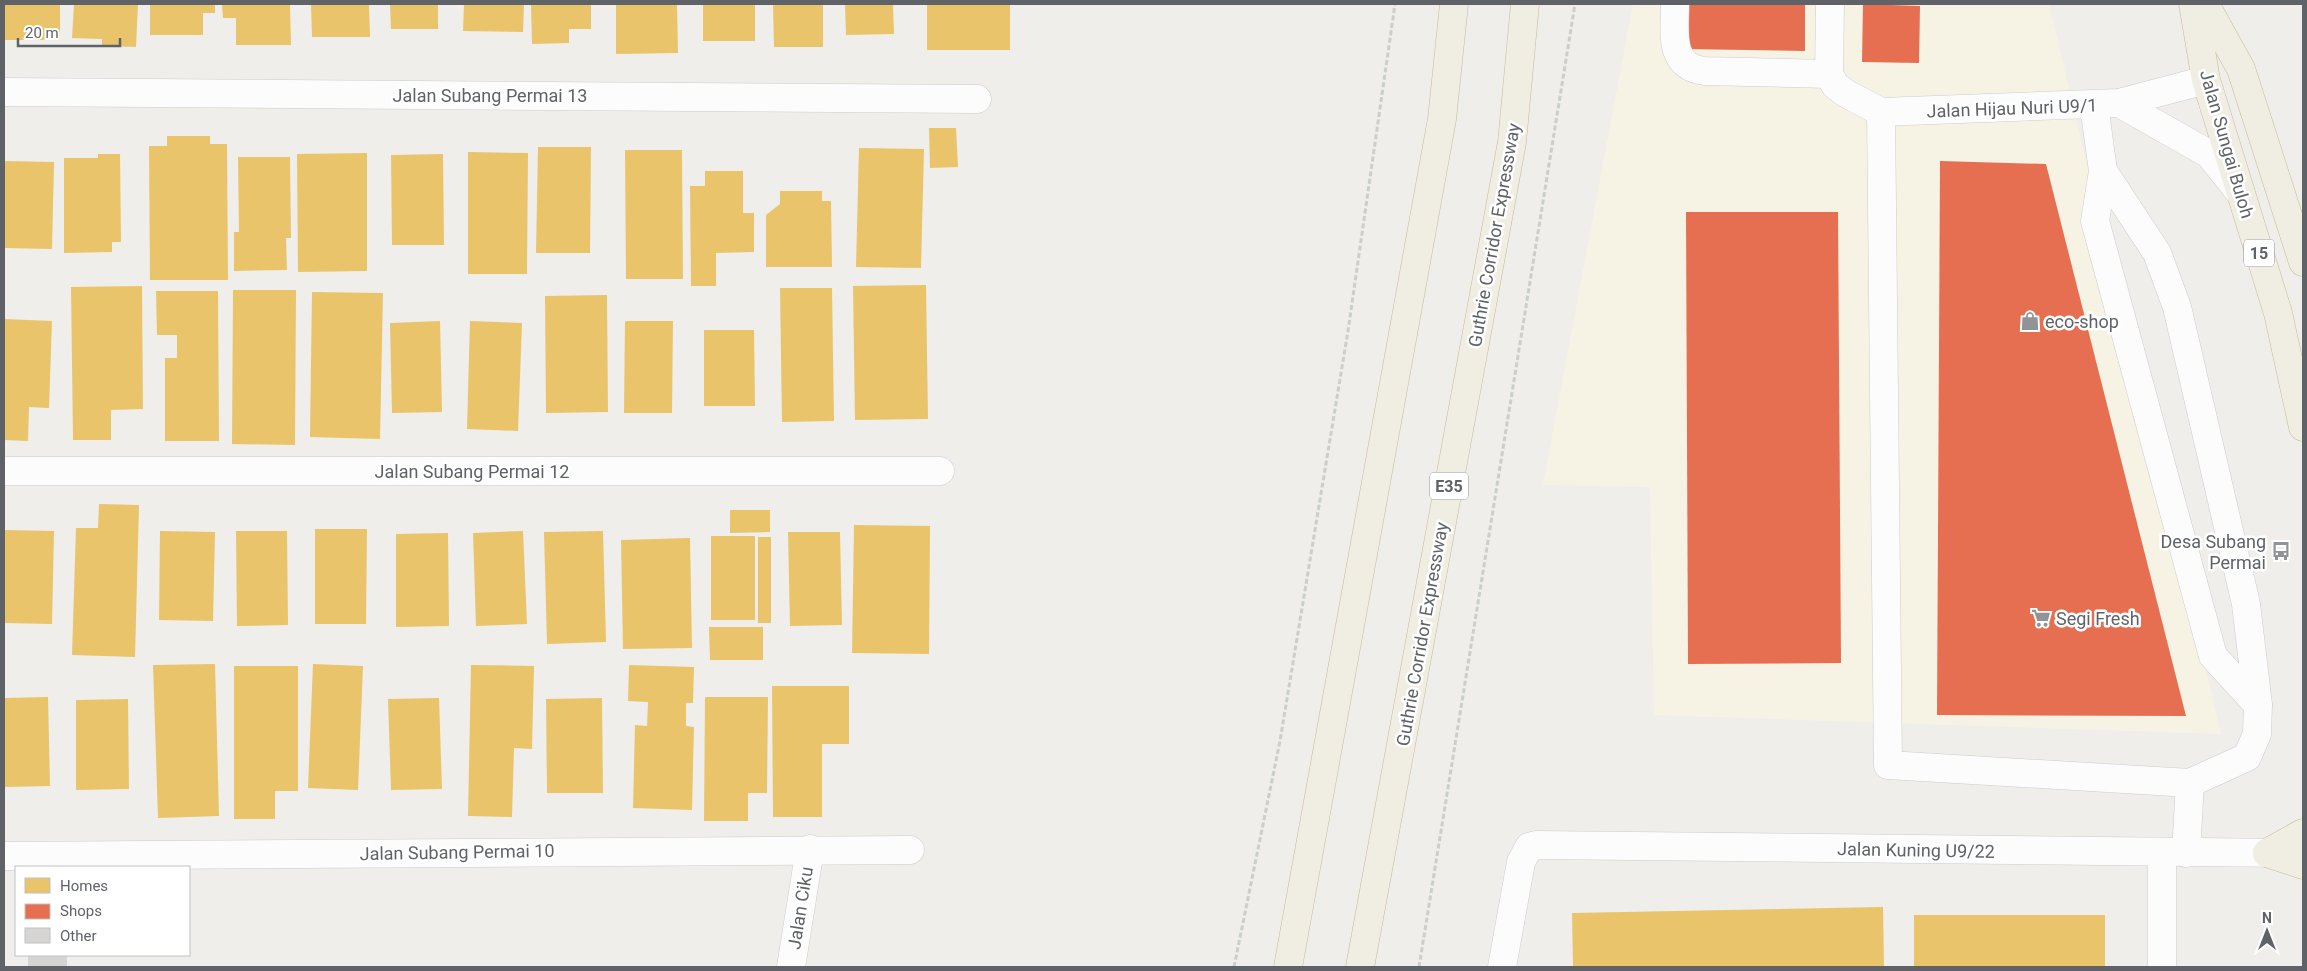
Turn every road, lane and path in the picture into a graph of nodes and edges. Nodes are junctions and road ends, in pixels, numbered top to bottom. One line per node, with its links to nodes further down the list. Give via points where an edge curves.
1 (1395, 4): 32 (path, via 1346,341 1280,741)
2 (1454, 4): 33 (highway, via 1442,119)
3 (1525, 4): 34 (highway, Guthrie Corridor Expressway / E35, via 1512,142)
4 (1575, 4): 35 (path)
5 (1675, 4): 9 (street, via 1675,43 1679,59 1687,67 1704,71)
6 (1830, 4): 9 (street)
7 (2193, 4): 10 (highway, Jalan Sungai Buloh / 15)
8 (2206, 4): 17 (highway, Jalan Sungai Buloh / 15, via 2241,69)
9 (1829, 74): 14 (street, Jalan Hijau Nuri U9/1, via 1844,93)
10 (2206, 80): 13 (street, Jalan Hijau Nuri U9/1); 16 (highway, Jalan Sungai Buloh / 15)
11 (4, 92): 12 (street, Jalan Subang Permai 13)
12 (977, 98)
13 (2106, 104): 14 (street, Jalan Hijau Nuri U9/1); 15 (street); 16 (street, via 2209,154)
14 (1881, 112): 22 (street, via 1888,765)
15 (2103, 171): 21 (street, via 2156,253 2177,307 2246,604); 21 (street, via 2095,221 2213,656)
16 (2240, 194): 18 (highway, Jalan Sungai Buloh / 15, via 2278,314)
17 (2303, 262)
18 (2303, 427)
19 (4, 472): 20 (street, Jalan Subang Permai 12)
20 (940, 472)
21 (2258, 705): 22 (street, via 2256,734 2247,757)
22 (2190, 783): 26 (street)
23 (2303, 834): 27 (highway)
24 (810, 849): 25 (street, Jalan Subang Permai 10); 29 (street, Jalan Subang Permai 10); 31 (street, Jalan Ciku)
25 (910, 850)
26 (2174, 853): 27 (street, Jalan Kuning U9/22); 36 (street, Jalan Kuning U9/22, via 1546,844 1529,847 1521,862); 37 (street)
27 (2267, 853): 28 (street, Jalan Kuning U9/22); 30 (highway)
28 (2303, 853)
29 (4, 856)
30 (2303, 865)
31 (791, 967)
32 (1234, 967)
33 (1288, 967)
34 (1360, 967)
35 (1419, 967)
36 (1502, 967)
37 (2162, 967)

